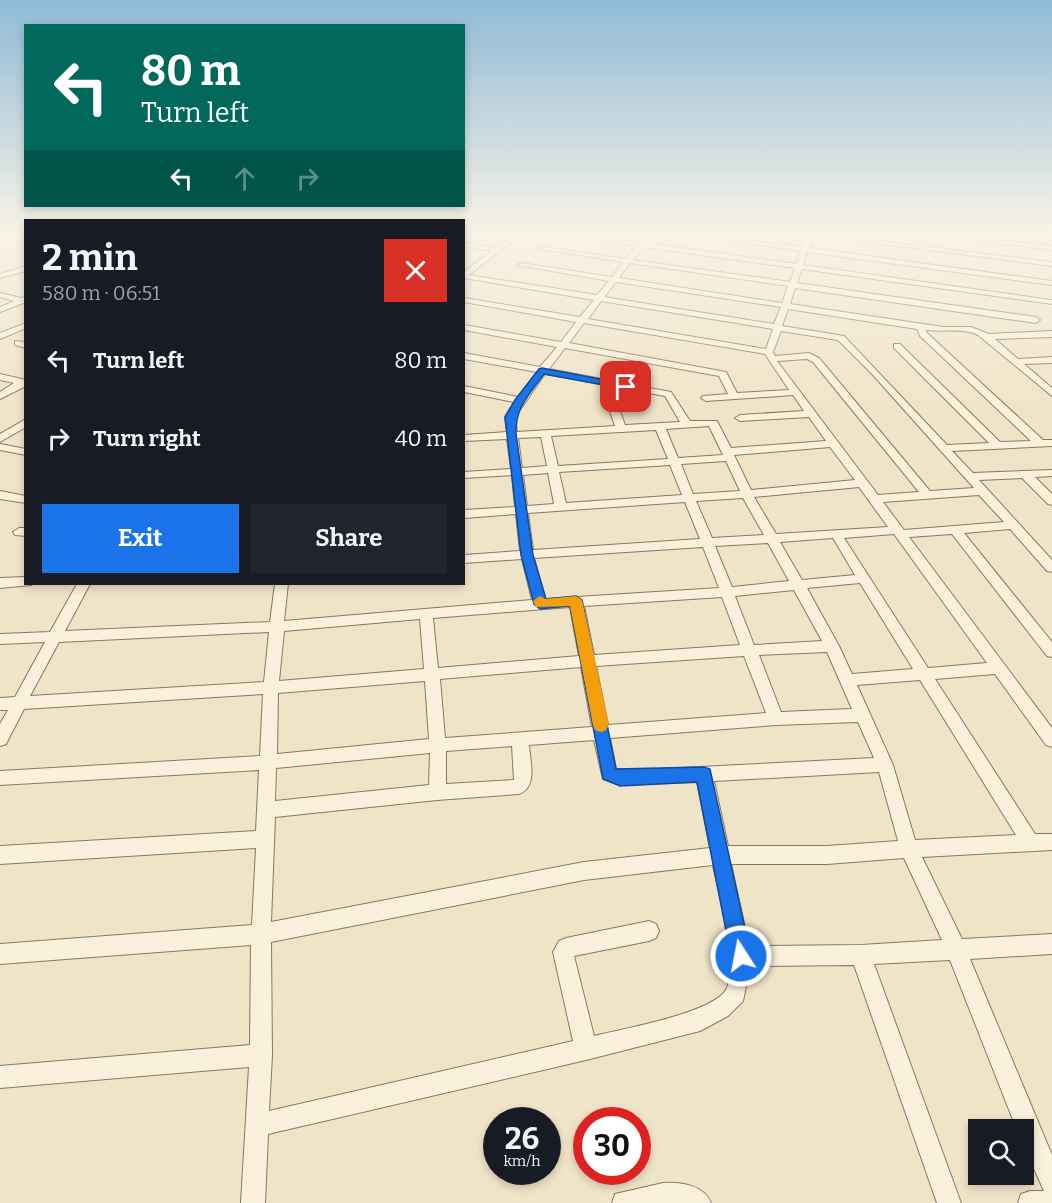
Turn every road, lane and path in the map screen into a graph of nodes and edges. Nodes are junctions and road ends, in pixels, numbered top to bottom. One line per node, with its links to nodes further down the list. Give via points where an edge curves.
1 (558, 291): 9 (street)
2 (605, 291): 9 (street)
3 (693, 291): 13 (street)
4 (790, 291): 13 (street)
5 (832, 291): 15 (street)
6 (953, 291): 15 (street)
7 (975, 291): 12 (street)
8 (0, 295): 10 (street)
9 (600, 298): 16 (street); 21 (street)
10 (23, 300): 14 (street)
11 (465, 300): 16 (street)
12 (1052, 302)
13 (784, 305): 19 (street); 21 (street)
14 (0, 310)
15 (953, 310): 17 (street); 22 (street)
16 (583, 320): 26 (street); 28 (street)
17 (1036, 320)
18 (24, 326): 24 (street)
19 (921, 326): 22 (street, via 943,330); 54 (street, via 923,333)
20 (465, 327): 26 (street)
21 (777, 327): 28 (street); 57 (street, via 841,338)
22 (955, 327): 25 (street, via 977,329)
23 (1052, 334): 25 (street)
24 (0, 336)
25 (987, 337): 31 (street)
26 (564, 345): 32 (street); 39 (street, via 723,374)
27 (897, 346): 55 (street)
28 (770, 355): 37 (street); 71 (street, via 809,356 816,360)
29 (465, 356): 32 (street)
30 (1052, 360): 31 (street)
31 (1016, 362): 36 (street)
32 (542, 371): 41 (street); 46 (street, via 668,394)
33 (0, 377): 34 (street)
34 (24, 383): 38 (street)
35 (465, 389): 41 (street)
36 (1050, 390)
37 (797, 392): 39 (street); 43 (street)
38 (0, 396)
39 (734, 396): 40 (street)
40 (706, 398)
41 (520, 400): 50 (street, via 510,417)
42 (611, 400): 48 (street)
43 (813, 414): 44 (street); 53 (street)
44 (740, 418)
45 (24, 423): 52 (street)
46 (687, 425): 47 (street); 59 (street, via 713,423)
47 (660, 426): 48 (street); 60 (street)
48 (621, 428): 49 (street)
49 (545, 433): 50 (street); 61 (street)
50 (511, 434): 51 (street); 62 (street)
51 (465, 438)
52 (0, 439)
53 (835, 443): 59 (street); 67 (street)
54 (1046, 443): 55 (street)
55 (997, 446): 57 (street)
56 (0, 447): 58 (street)
57 (944, 448): 66 (street)
58 (24, 452)
59 (727, 455): 60 (street); 70 (street)
60 (673, 462): 61 (street); 72 (street)
61 (552, 468): 62 (street); 76 (street)
62 (515, 471): 65 (street); 77 (street)
63 (1052, 473): 64 (street)
64 (1025, 474): 66 (street); 75 (street)
65 (465, 475)
66 (970, 477): 68 (street)
67 (864, 483): 70 (street); 73 (street)
68 (982, 491): 71 (street); 79 (street)
69 (0, 495): 74 (street)
70 (747, 495): 72 (street); 83 (street)
71 (927, 495): 73 (street)
72 (690, 498): 76 (street); 84 (street)
73 (877, 499): 81 (street)
74 (24, 500)
75 (1052, 501)
76 (561, 507): 77 (street)
77 (521, 510): 78 (street); 85 (street)
78 (465, 514)
79 (1012, 525): 80 (street); 87 (street)
80 (955, 530): 81 (street); 103 (street)
81 (900, 532): 82 (street); 105 (street)
82 (836, 534): 83 (street); 88 (street)
83 (772, 538): 84 (street); 93 (street)
84 (706, 544): 85 (street); 94 (street)
85 (527, 555): 86 (street); 96 (street)
86 (465, 559)
87 (1052, 568)
88 (865, 578): 93 (street); 107 (street)
89 (24, 582): 90 (street)
90 (0, 583)
91 (81, 585): 99 (street)
92 (280, 585): 98 (street)
93 (799, 586): 94 (street); 101 (street)
94 (727, 592): 95 (street); 102 (street)
95 (576, 600): 96 (street); 104 (street)
96 (540, 604): 97 (street)
97 (426, 613): 98 (street); 106 (street)
98 (275, 627): 99 (street); 109 (street)
99 (53, 638): 100 (street); 110 (street)
100 (0, 639)
101 (832, 646): 102 (street); 108 (street)
102 (751, 649): 104 (street); 113 (street)
103 (1052, 652)
104 (588, 660): 106 (street); 114 (street)
105 (999, 668): 107 (street); 117 (street)
106 (432, 674): 109 (street); 118 (street)
107 (925, 674): 108 (street); 127 (street)
108 (848, 680): 112 (street)
109 (271, 690): 110 (street); 119 (street)
110 (20, 703): 111 (street); 115 (street)
111 (0, 704)
112 (862, 715): 113 (street); 120 (street)
113 (776, 719): 114 (street)
114 (602, 731): 116 (street); 121 (street, via 606,768 614,777)
115 (0, 738)
116 (520, 738): 118 (street); 123 (street, via 523,782 519,787)
117 (1052, 740)
118 (438, 745): 119 (street); 123 (street)
119 (270, 762): 122 (street); 124 (street)
120 (885, 765): 121 (street); 128 (street)
121 (704, 774): 130 (street)
122 (0, 778)
123 (437, 792): 124 (street)
124 (267, 810): 125 (street)
125 (265, 839): 129 (street); 132 (street)
126 (1052, 842): 127 (street)
127 (1031, 844): 128 (street)
128 (909, 849): 130 (street, via 827,855); 134 (street)
129 (0, 855)
130 (721, 855): 132 (street, via 584,871); 137 (street)
131 (649, 931): 138 (street, via 572,946 563,952)
132 (261, 934): 135 (street); 139 (street)
133 (1052, 944): 134 (street)
134 (957, 951): 136 (street); 142 (street)
135 (0, 954)
136 (861, 955): 137 (street); 147 (street)
137 (741, 956): 138 (street, via 736,994 721,1009 700,1020)
138 (586, 1049): 141 (street)
139 (261, 1055): 140 (street); 141 (street)
140 (0, 1077)
141 (257, 1125): 144 (street)
142 (1052, 1182)
143 (245, 1203): 144 (street)
144 (253, 1203)
145 (624, 1203): 146 (street, via 674,1194 689,1195)
146 (699, 1203)
147 (949, 1203)
148 (1030, 1203): 149 (street)
149 (1052, 1203)

